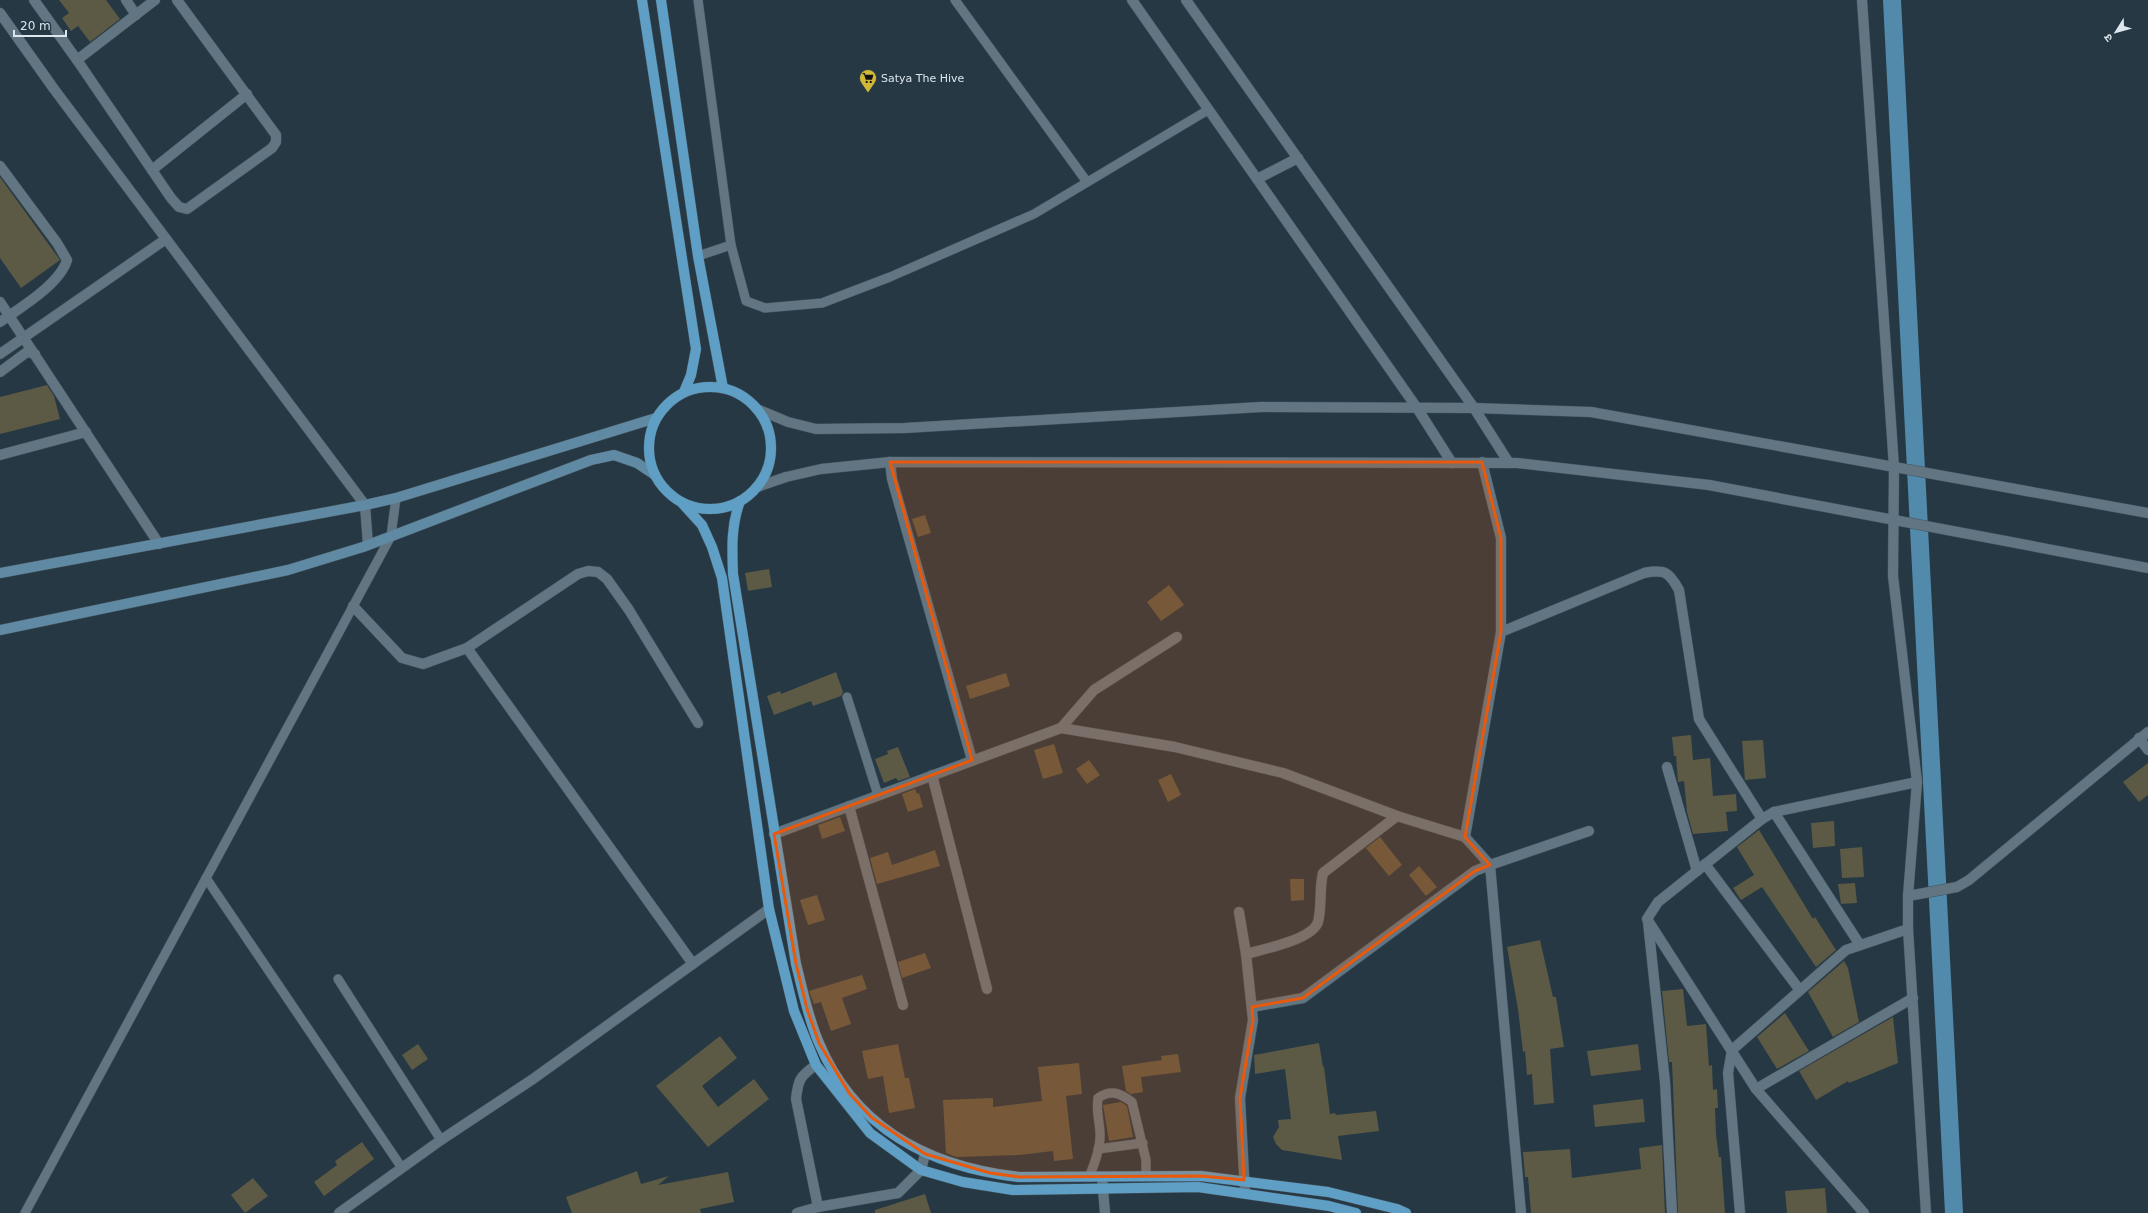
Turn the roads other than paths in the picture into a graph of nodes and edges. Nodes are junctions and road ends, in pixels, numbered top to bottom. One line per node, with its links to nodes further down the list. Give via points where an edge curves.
1 (34, 0): 14 (street)
2 (126, 0): 13 (street)
3 (155, 0): 13 (street)
4 (177, 0): 15 (street)
5 (642, 0): 33 (main road, via 696,349 691,375)
6 (661, 0): 24 (main road)
7 (698, 0): 23 (lane)
8 (954, 0): 21 (lane)
9 (1132, 0): 16 (street)
10 (1186, 0): 17 (street)
11 (1862, 0): 44 (street)
12 (0, 13): 22 (street)
13 (136, 15): 14 (street)
14 (77, 60): 19 (street)
15 (247, 94): 19 (street); 19 (street, via 276,135 276,142 272,148 187,209 179,207)
16 (1208, 110): 20 (street); 21 (lane)
17 (1298, 158): 20 (street); 35 (street)
18 (0, 166): 26 (street, via 67,260 64,270 53,282)
19 (152, 170)
20 (1257, 179): 34 (street)
21 (1087, 182): 23 (lane, via 1034,214 890,278 822,303 765,308 746,301)
22 (166, 239): 28 (street); 50 (street)
23 (731, 245): 24 (lane)
24 (698, 256): 32 (main road)
25 (0, 302): 26 (street)
26 (9, 316): 27 (street); 28 (street)
27 (0, 322)
28 (24, 337): 29 (street); 30 (street)
29 (0, 354)
30 (35, 354): 31 (street, via 27,352); 38 (street)
31 (0, 372)
32 (723, 388): 33 (main road, via 703,387); 36 (main road, via 741,395)
33 (684, 392): 37 (main road, via 668,403)
34 (1417, 408): 35 (street); 36 (street, via 1261,407 905,428 816,429 788,422); 42 (street)
35 (1474, 408): 43 (street); 44 (street, via 1591,412)
36 (757, 409): 46 (main road, via 767,427 771,448 767,469)
37 (656, 418): 45 (main road, via 649,437 649,456); 47 (main road)
38 (86, 432): 39 (street); 54 (street)
39 (0, 455)
40 (890, 462): 42 (street); 46 (street, via 821,469 786,477); 71 (street, via 892,479)
41 (1482, 462): 42 (street); 43 (street); 60 (street, via 1501,538)
42 (1452, 463)
43 (1509, 463): 52 (street, via 1709,485)
44 (1894, 467): 51 (street); 52 (street)
45 (655, 475): 49 (main road, via 666,491); 53 (main road, via 637,462 614,455 590,460)
46 (757, 488): 48 (main road)
47 (396, 498): 50 (main road); 53 (lane)
48 (740, 501): 49 (main road, via 721,508 701,508); 68 (main road, via 731,541 733,574)
49 (682, 503): 69 (main road, via 702,525 722,578)
50 (365, 505): 54 (main road); 55 (street)
51 (2148, 513)
52 (1893, 519): 56 (street); 74 (street, via 1894,576)
53 (390, 536): 55 (main road); 58 (lane)
54 (159, 544): 57 (main road)
55 (368, 545): 59 (main road, via 288,570)
56 (2148, 568)
57 (0, 573)
58 (352, 606): 62 (street, via 402,658 423,664); 85 (lane)
59 (0, 630)
60 (1501, 632): 79 (street, via 1644,573 1659,570 1672,576 1679,590 1699,719); 82 (street)
61 (1177, 637): 65 (street, via 1094,690)
62 (467, 648): 64 (street, via 578,574 598,572 607,579 629,610); 93 (street)
63 (847, 697): 75 (lane)
64 (698, 723)
65 (1061, 728): 71 (street); 78 (street, via 1175,747 1283,773)
66 (2148, 732): 67 (street)
67 (2139, 738): 70 (street); 86 (street, via 1975,875 1957,887)
68 (760, 743): 69 (main road); 81 (main road)
69 (746, 745): 87 (main road)
70 (2148, 750)
71 (972, 760): 73 (street)
72 (1667, 767): 84 (street)
73 (932, 775): 75 (street); 95 (street)
74 (1917, 782): 77 (street); 86 (street)
75 (878, 795): 76 (street)
76 (849, 806): 81 (street); 98 (street)
77 (1774, 812): 79 (street); 91 (street)
78 (1397, 816): 82 (street); 92 (street, via 1323,873 1318,923 1311,931 1290,942)
79 (1762, 819): 84 (street)
80 (1589, 831): 83 (street)
81 (774, 834): 106 (main road, via 796,964 819,1044 832,1069 871,1118 897,1138)
82 (1465, 837): 83 (street)
83 (1490, 865): 99 (street, via 1475,871 1303,998); 122 (street)
84 (1701, 867): 89 (street, via 1658,902); 96 (street)
85 (206, 878): 107 (lane); 117 (lane)
86 (1908, 896): 90 (street)
87 (769, 909): 93 (street); 101 (main road, via 794,1011)
88 (1239, 912): 92 (street)
89 (1648, 919): 100 (street); 123 (street, via 1665,1082)
90 (1908, 929): 91 (street); 97 (street)
91 (1860, 945): 96 (street, via 1846,950)
92 (1246, 954): 99 (street)
93 (693, 964): 103 (street, via 533,1079)
94 (338, 978): 103 (lane)
95 (987, 989)
96 (1799, 989): 100 (street)
97 (1913, 998): 102 (street); 126 (street)
98 (903, 1005)
99 (1252, 1007): 112 (street, via 1253,1020 1240,1098)
100 (1732, 1050): 102 (street); 124 (street, via 1728,1073)
101 (816, 1065): 108 (main road, via 870,1133); 115 (street, via 803,1074 797,1085 796,1099)
102 (1756, 1089): 125 (street)
103 (441, 1140): 107 (street)
104 (1143, 1143): 105 (lane); 105 (lane, via 1132,1102 1112,1092 1098,1098); 109 (lane)
105 (1098, 1149): 110 (lane)
106 (925, 1154): 108 (street); 110 (main road, via 955,1165 990,1173 1019,1177)
107 (402, 1168): 118 (street)
108 (921, 1170): 113 (main road, via 963,1182 1013,1190); 115 (street, via 898,1193)
109 (1146, 1176): 111 (main road); 112 (main road, via 1201,1176)
110 (1089, 1177): 111 (main road)
111 (1102, 1177): 113 (street)
112 (1244, 1180): 114 (street); 116 (main road, via 1328,1192)
113 (1103, 1188): 114 (main road, via 1198,1187); 120 (street)
114 (1244, 1193): 121 (main road, via 1329,1206)
115 (818, 1207): 119 (street)
116 (1400, 1212)
117 (25, 1213)
118 (339, 1213)
119 (797, 1213)
120 (1105, 1213)
121 (1356, 1213)
122 (1521, 1213)
123 (1672, 1213)
124 (1740, 1213)
125 (1864, 1213)
126 (1926, 1213)

